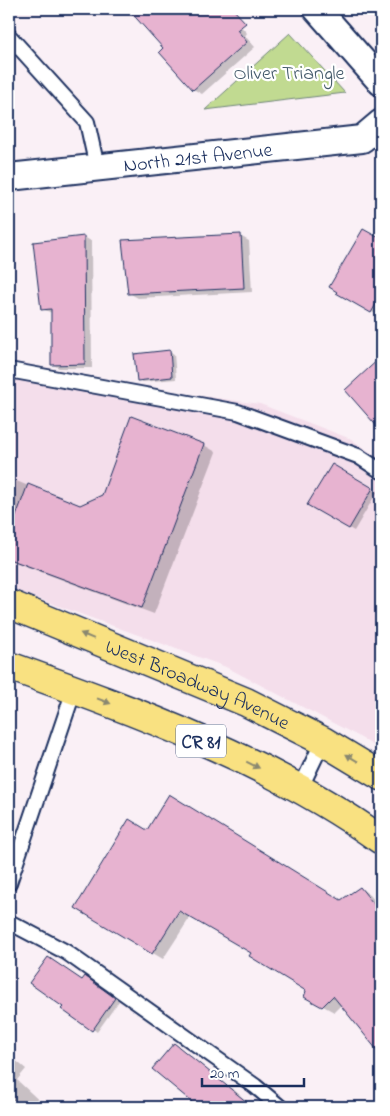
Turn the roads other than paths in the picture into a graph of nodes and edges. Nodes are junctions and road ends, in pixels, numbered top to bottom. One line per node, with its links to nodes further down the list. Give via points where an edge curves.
1 (317, 9): 3 (street)
2 (9, 36): 5 (lane, via 87,122)
3 (381, 82)
4 (381, 123): 5 (street, North 21st Avenue, via 362,139)
5 (96, 167): 6 (street, North 21st Avenue)
6 (9, 176)
7 (9, 370): 8 (lane, via 238,412 358,456)
8 (381, 471)
9 (9, 604): 12 (main road, West Broadway Avenue / CR 81, one-way to 9, via 246,702)
10 (9, 666): 11 (main road, CR 81)
11 (74, 690): 14 (main road, CR 81, one-way to 14, via 149,718); 16 (lane)
12 (323, 740): 13 (main road, West Broadway Avenue / CR 81, one-way to 12); 14 (lane)
13 (381, 776)
14 (300, 788): 15 (main road, CR 81)
15 (381, 840)
16 (9, 883)
17 (9, 922): 18 (lane, via 66,952)
18 (280, 1107)

